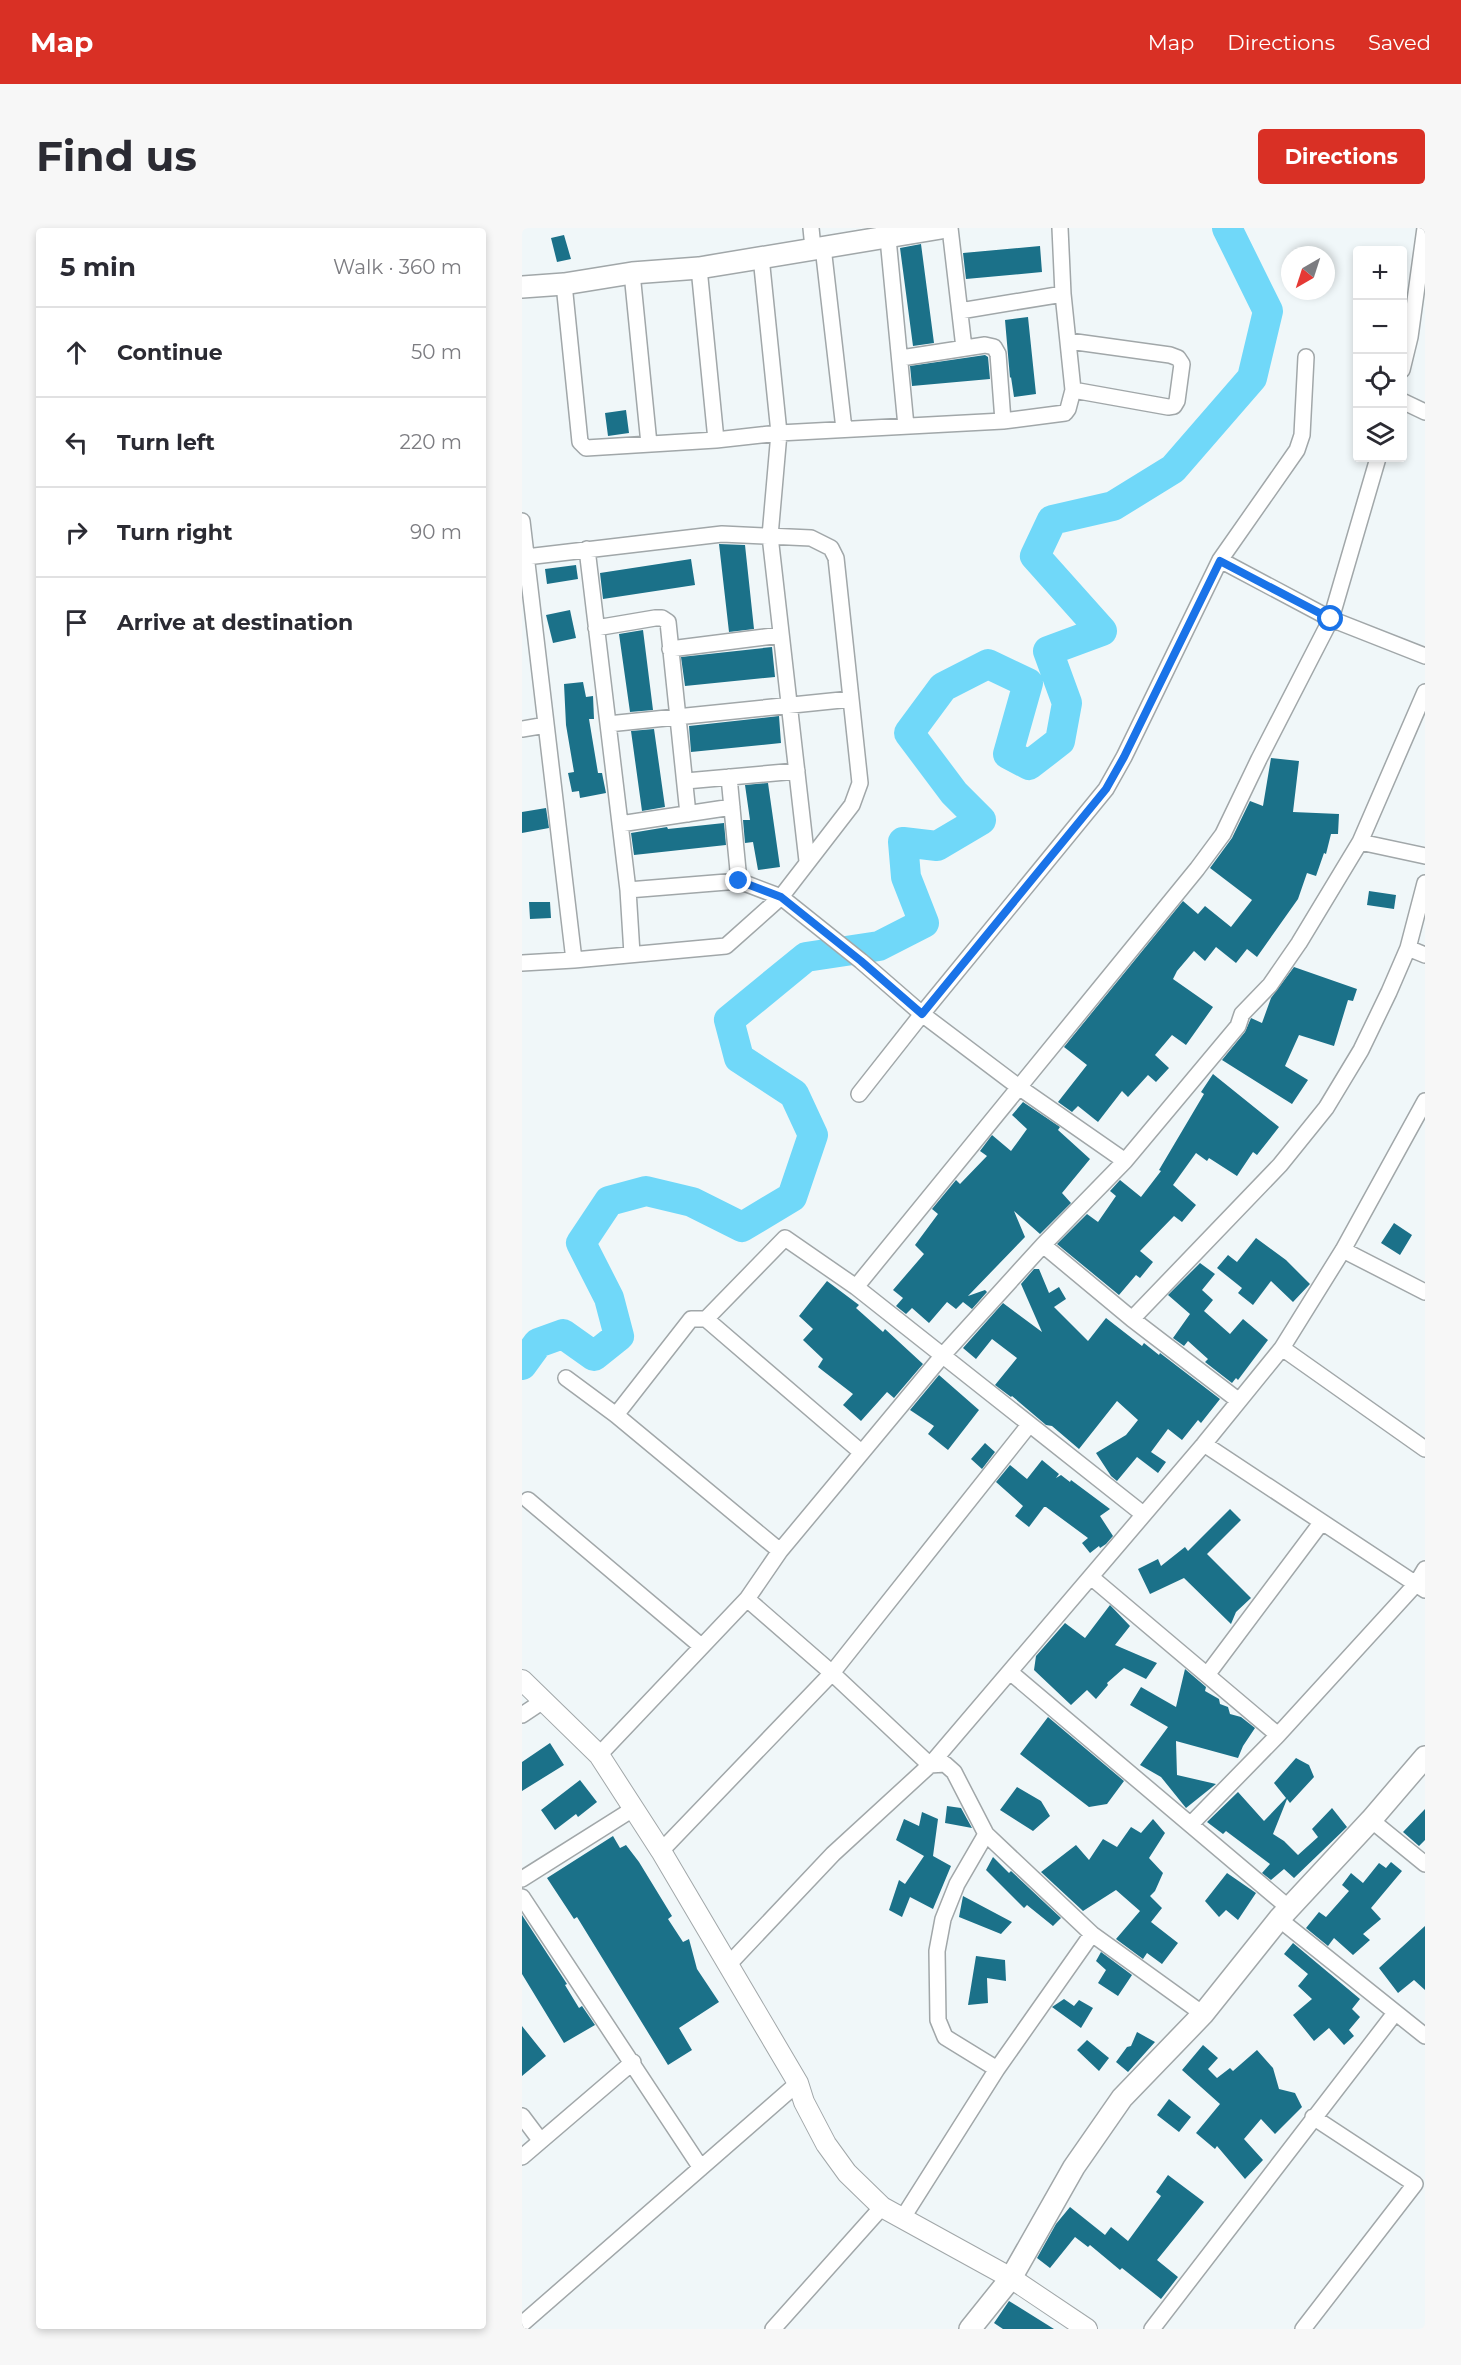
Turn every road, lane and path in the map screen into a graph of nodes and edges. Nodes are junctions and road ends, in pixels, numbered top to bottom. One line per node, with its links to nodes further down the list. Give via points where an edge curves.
1 (941, 228): 5 (main road)
2 (950, 228): 13 (street)
3 (1060, 228): 12 (street)
4 (1425, 228): 16 (street)
5 (888, 233): 6 (main road); 18 (street)
6 (816, 241): 7 (main road); 24 (street)
7 (761, 257): 8 (main road); 25 (street)
8 (699, 268): 9 (main road); 26 (street)
9 (632, 273): 10 (main road); 27 (street)
10 (564, 284): 11 (main road); 27 (street, via 582,446)
11 (522, 287)
12 (1064, 294): 13 (street); 14 (street)
13 (960, 311): 15 (street)
14 (1069, 341): 19 (street); 19 (street, via 1170,355 1182,364 1174,406)
15 (964, 348): 18 (street); 22 (street, via 985,345 994,347 998,354)
16 (1406, 354)
17 (1306, 357): 33 (street, via 1302,435 1297,450)
18 (900, 358): 23 (street)
19 (1073, 390): 22 (street, via 1065,413)
20 (1407, 403): 21 (street)
21 (1425, 412)
22 (1004, 421): 23 (street)
23 (906, 426): 24 (street)
24 (844, 429): 25 (street)
25 (779, 433): 26 (street); 30 (street)
26 (716, 440): 27 (street)
27 (649, 444)
28 (1377, 462): 34 (street)
29 (522, 521): 32 (street)
30 (770, 536): 31 (street, via 722,534); 36 (street); 40 (street, via 811,538 831,548 836,558)
31 (587, 549): 32 (street); 35 (street)
32 (526, 557): 44 (street)
33 (1220, 561): 34 (street); 64 (street, via 1106,789)
34 (1331, 619): 38 (street); 65 (street, via 1210,854)
35 (596, 628): 37 (street, via 662,618 668,622); 43 (street)
36 (781, 635): 37 (street); 41 (street)
37 (670, 648): 42 (street)
38 (1425, 656)
39 (1425, 692): 52 (street)
40 (851, 699): 41 (street); 54 (street, via 860,783 852,805)
41 (789, 704): 42 (street); 46 (street)
42 (678, 717): 43 (street); 48 (street)
43 (608, 724): 51 (street)
44 (546, 725): 45 (street); 62 (street)
45 (522, 729)
46 (797, 771): 47 (street); 54 (street)
47 (729, 777): 48 (street); 49 (street)
48 (686, 781): 50 (street)
49 (732, 807): 50 (street); 55 (street)
50 (688, 814): 51 (street)
51 (620, 824): 57 (street)
52 (1360, 842): 53 (street); 68 (street, via 1270,985 1242,1014 1238,1026)
53 (1425, 856)
54 (807, 861): 58 (street)
55 (739, 881): 57 (street); 58 (street)
56 (1425, 883): 59 (street)
57 (628, 890): 60 (street)
58 (781, 897): 60 (street, via 726,946); 64 (street)
59 (1408, 948): 61 (street); 74 (street, via 1361,1050 1326,1108 1280,1165)
60 (632, 954): 62 (street)
61 (1425, 955)
62 (574, 960): 63 (street)
63 (522, 963)
64 (922, 1014): 65 (street); 66 (street)
65 (1020, 1088): 68 (street); 71 (street)
66 (859, 1094)
67 (1425, 1101): 70 (street)
68 (1125, 1161): 69 (street)
69 (1043, 1245): 74 (street); 76 (street)
70 (1343, 1250): 72 (street); 75 (street)
71 (856, 1287): 73 (street, via 785,1238); 76 (street)
72 (1425, 1292)
73 (706, 1318): 79 (street, via 692,1319); 83 (street)
74 (1132, 1318): 78 (street)
75 (1282, 1348): 78 (street); 82 (street)
76 (943, 1355): 80 (street); 83 (street)
77 (566, 1378): 79 (street)
78 (1239, 1401): 81 (street)
79 (616, 1415): 87 (street)
80 (1029, 1425): 85 (street); 94 (street)
81 (1204, 1444): 85 (street); 86 (street)
82 (1425, 1449)
83 (861, 1452): 87 (street)
84 (528, 1500): 92 (street)
85 (1143, 1514): 89 (street)
86 (1321, 1523): 90 (street); 95 (street)
87 (780, 1551): 91 (street)
88 (1425, 1569): 90 (street)
89 (1091, 1577): 93 (street); 95 (street)
90 (1420, 1587): 99 (street)
91 (747, 1599): 92 (street); 94 (street)
92 (700, 1646): 100 (street)
93 (1010, 1672): 102 (street); 105 (street)
94 (832, 1673): 102 (street); 107 (street)
95 (1207, 1675): 99 (street)
96 (522, 1680): 97 (street)
97 (543, 1701): 98 (street); 100 (street)
98 (522, 1716)
99 (1278, 1735): 105 (street)
100 (598, 1755): 103 (street)
101 (1425, 1757): 104 (main road)
102 (930, 1765): 106 (street, via 945,1764 954,1772); 113 (street, via 833,1854)
103 (633, 1809): 107 (street); 109 (street)
104 (1371, 1820): 108 (street); 111 (main road)
105 (1191, 1824): 111 (street)
106 (986, 1834): 112 (street); 118 (street, via 957,1884 943,1919 937,1951 938,2020 945,2037)
107 (661, 1851): 113 (street)
108 (1425, 1864)
109 (522, 1879)
110 (522, 1898): 117 (street)
111 (1284, 1913): 114 (street); 115 (main road)
112 (1092, 1934): 115 (street); 118 (street)
113 (729, 1964): 119 (street)
114 (1395, 2013): 116 (street); 121 (street)
115 (1203, 2014): 128 (main road, via 1122,2098 1074,2167)
116 (1425, 2036)
117 (633, 2062): 122 (street); 124 (street)
118 (997, 2069): 127 (street)
119 (798, 2083): 124 (street); 126 (street, via 826,2144 847,2173)
120 (522, 2116): 122 (street)
121 (1313, 2117): 125 (street); 133 (street)
122 (540, 2140): 123 (street)
123 (522, 2157)
124 (701, 2168): 129 (street)
125 (1420, 2187): 134 (street)
126 (882, 2207): 127 (street); 130 (street)
127 (902, 2219): 128 (street)
128 (1011, 2278): 131 (main road); 132 (street)
129 (522, 2324)
130 (773, 2329)
131 (970, 2329)
132 (1087, 2329)
133 (1152, 2329)
134 (1303, 2329)

